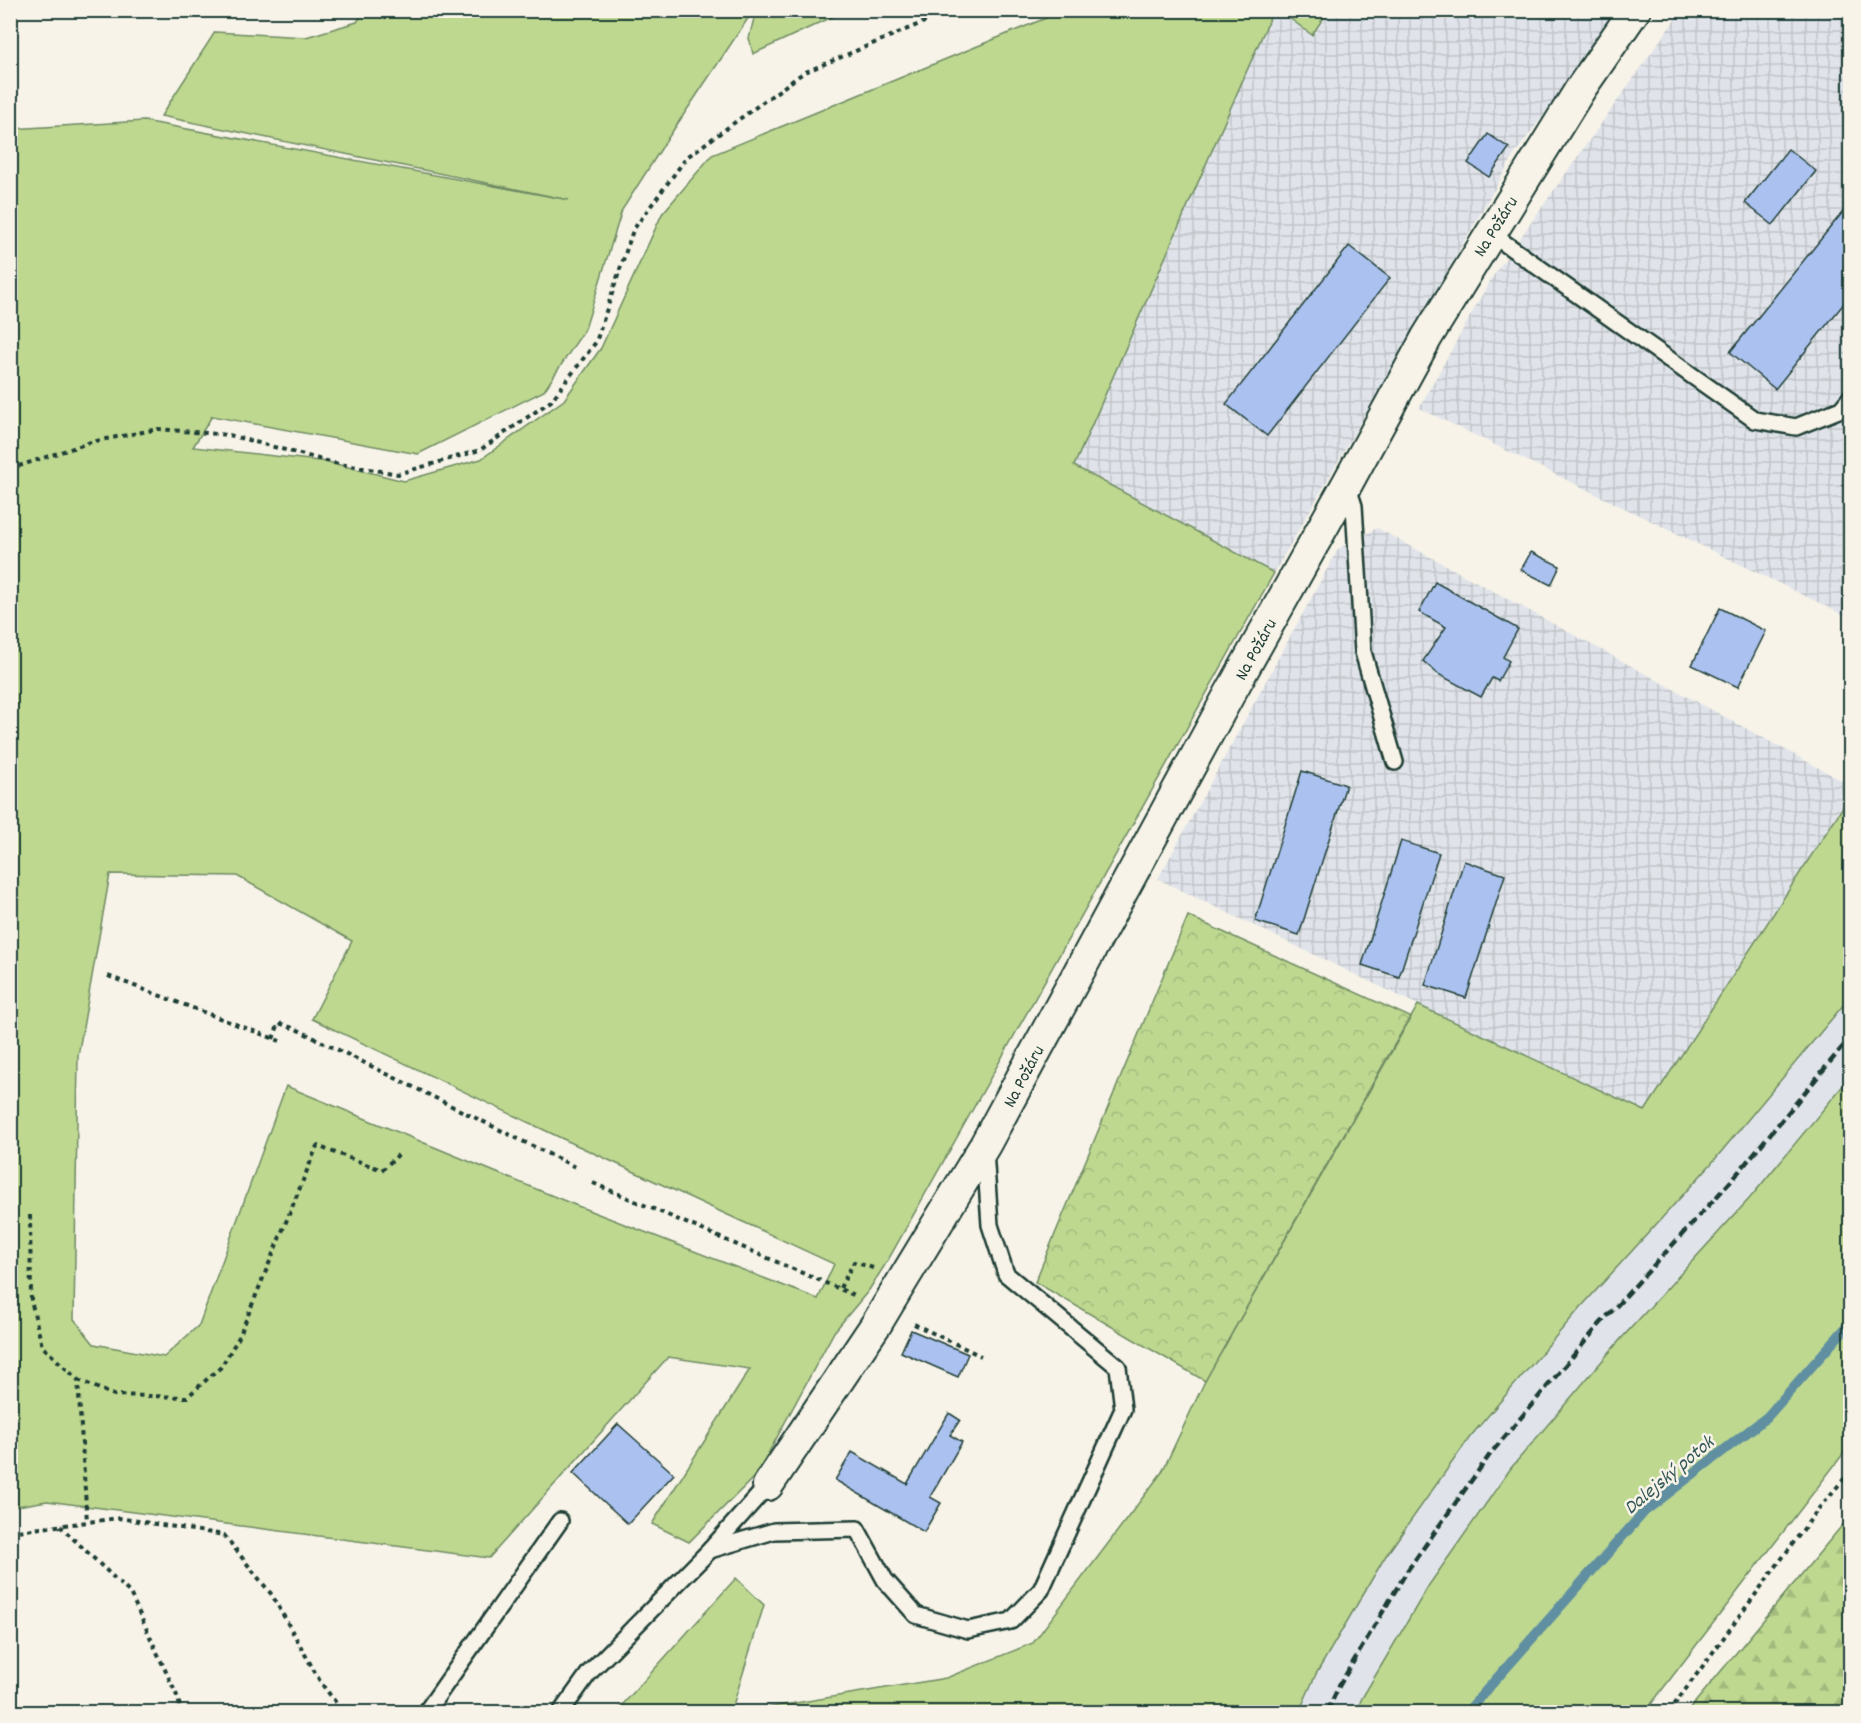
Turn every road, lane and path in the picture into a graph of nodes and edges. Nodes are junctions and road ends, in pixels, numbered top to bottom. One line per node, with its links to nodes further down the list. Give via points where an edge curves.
1 (953, 10): 5 (path, via 804,74 687,157 633,230 597,342 551,401 480,450 398,474 334,463 229,435 158,429 91,442)
2 (1635, 10): 3 (street, Na Požáru)
3 (1490, 233): 4 (lane, via 1755,420 1796,427 1841,409); 6 (street, Na Požáru, via 1427,337)
4 (1851, 398)
5 (10, 469)
6 (1347, 484): 7 (lane, via 1354,506 1362,652); 11 (street, Na Požáru)
7 (1395, 762)
8 (108, 976): 9 (path)
9 (273, 1039): 10 (path); 13 (path, via 279,1023 296,1029)
10 (280, 1041)
11 (985, 1145): 23 (street, Na Požáru, via 885,1310); 28 (lane, via 990,1225 1006,1274 1118,1366 1123,1409 1041,1590 1011,1621 968,1630 916,1615 885,1580 857,1529 774,1531)
12 (398, 1155): 21 (path, via 382,1170 317,1146 239,1337 221,1367 187,1398 114,1395)
13 (575, 1167)
14 (593, 1183): 17 (path)
15 (30, 1215): 21 (path, via 31,1300 42,1346)
16 (854, 1262): 17 (path)
17 (840, 1288): 18 (path)
18 (860, 1298)
19 (911, 1322): 20 (path)
20 (981, 1356)
21 (78, 1380): 25 (path)
22 (1851, 1472): 33 (path, via 1819,1508)
23 (768, 1485): 28 (lane)
24 (560, 1521): 31 (lane)
25 (87, 1522): 26 (path); 30 (path, via 119,1518 224,1535 272,1595 321,1683)
26 (59, 1526): 27 (path); 29 (path, via 130,1593 178,1698)
27 (10, 1532)
28 (710, 1550): 32 (lane, via 589,1673)
29 (181, 1713)
30 (343, 1713)
31 (426, 1713)
32 (561, 1713)
33 (1670, 1713)

